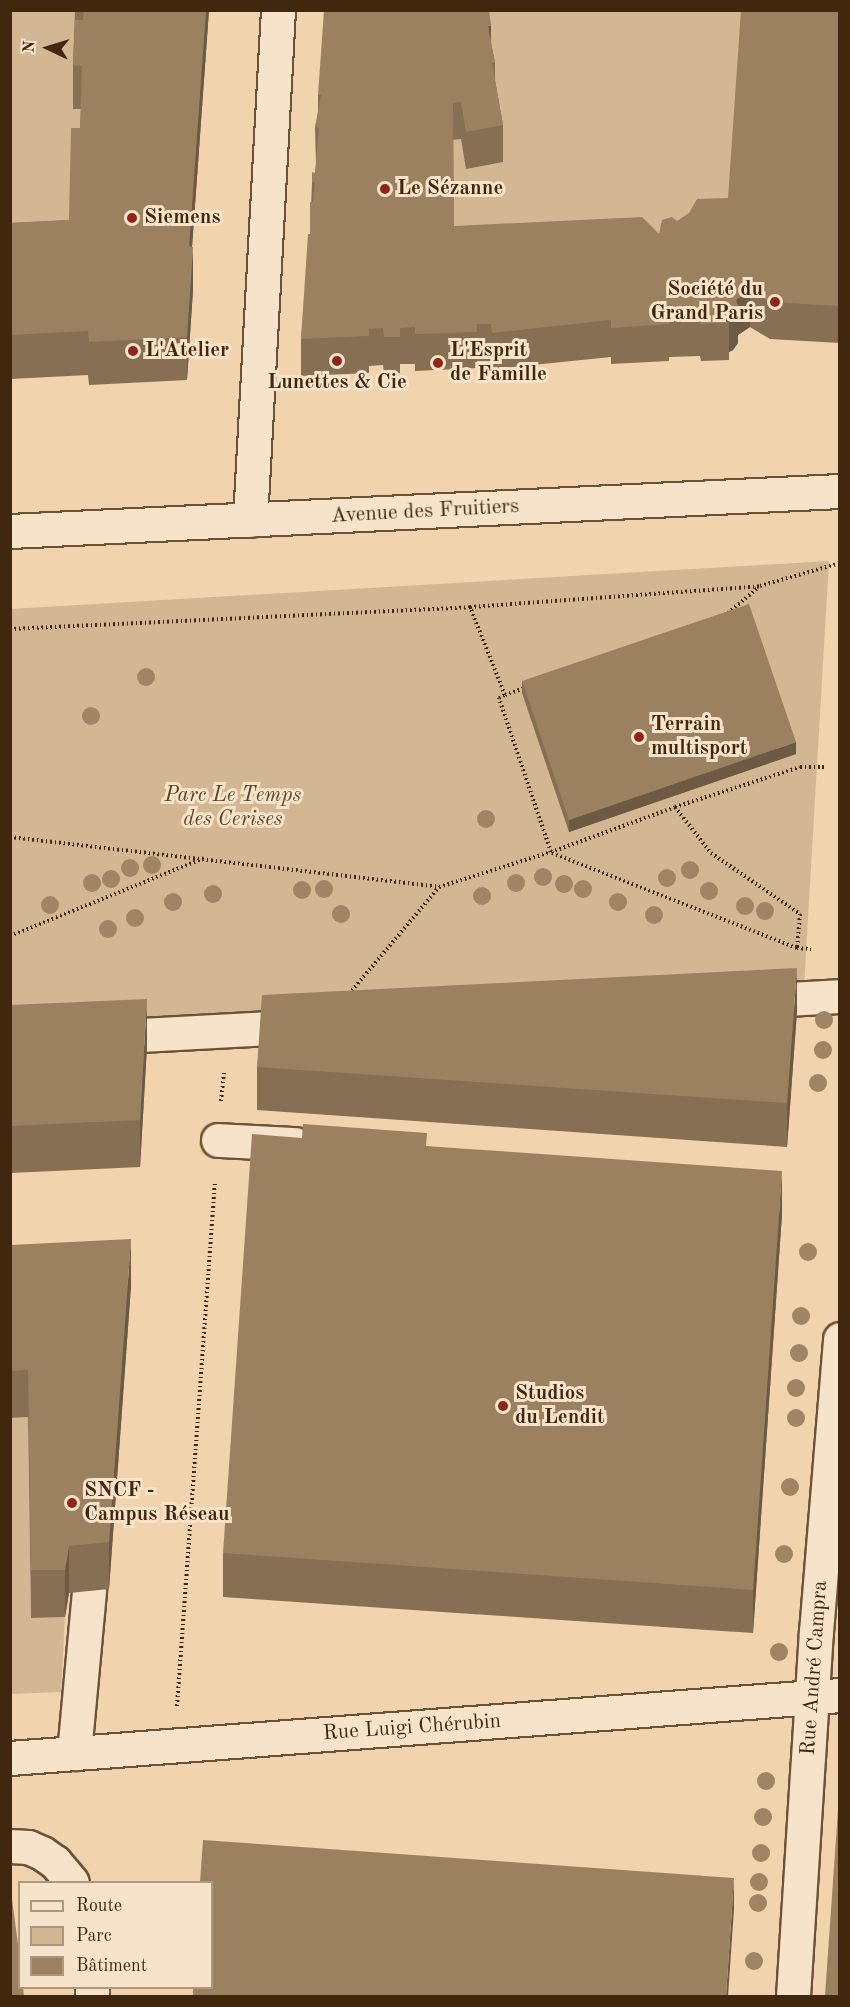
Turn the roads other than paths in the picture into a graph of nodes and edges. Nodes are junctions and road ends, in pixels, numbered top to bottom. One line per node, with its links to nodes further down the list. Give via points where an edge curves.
1 (278, 10): 3 (street)
2 (840, 491): 3 (street, Avenue des Fruitiers)
3 (249, 520): 4 (street, Avenue des Fruitiers)
4 (10, 531)
5 (840, 996): 6 (street)
6 (725, 1002)
7 (329, 1024): 8 (street)
8 (10, 1042)
9 (218, 1140): 10 (street)
10 (324, 1146)
11 (840, 1339): 13 (street, Rue André Campra)
12 (89, 1591): 14 (street)
13 (826, 1696): 14 (street, Rue Luigi Chérubin); 18 (street, Rue André Campra)
14 (74, 1753): 15 (street, Rue Luigi Chérubin)
15 (10, 1758)
16 (10, 1846): 17 (street, via 42,1853)
17 (71, 1881)
18 (793, 1996)

